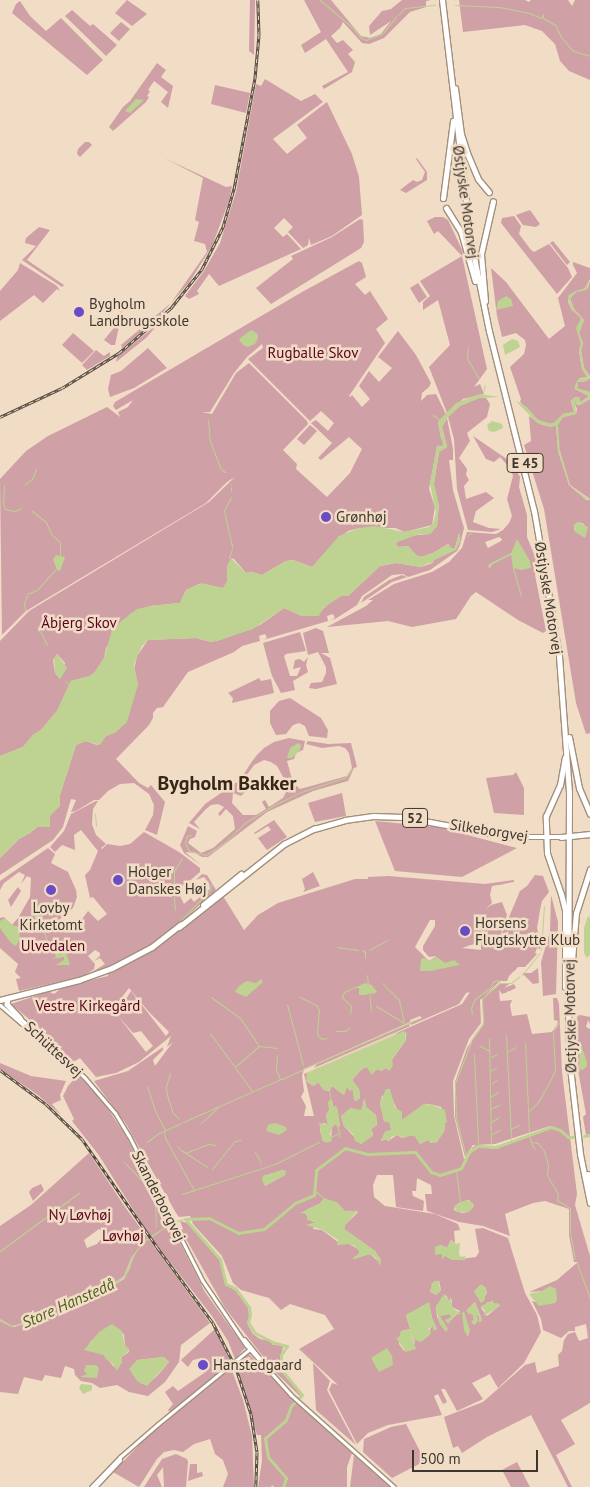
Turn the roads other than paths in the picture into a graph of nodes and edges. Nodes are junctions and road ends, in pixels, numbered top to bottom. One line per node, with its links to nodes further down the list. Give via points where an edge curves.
1 (444, 0): 2 (highway, Østjyske Motorvej / E 45)
2 (454, 88): 3 (highway, via 467,153 478,179); 4 (highway, via 453,135); 7 (highway, Østjyske Motorvej / E 45, via 464,199)
3 (490, 192)
4 (442, 198)
5 (493, 201): 7 (highway, via 481,254)
6 (446, 208): 7 (highway, via 461,232)
7 (484, 302): 8 (highway, Østjyske Motorvej / E 45, via 541,545 555,627); 9 (highway, Østjyske Motorvej / E 45, via 544,544 561,655)
8 (565, 722): 12 (highway, via 564,769 546,816); 19 (highway, Østjyske Motorvej / E 45, via 570,834)
9 (569, 737): 10 (highway, via 579,788); 14 (highway, Østjyske Motorvej / E 45, via 573,832)
10 (590, 814)
11 (590, 834): 12 (main road, Silkeborgvej / 52)
12 (546, 838): 15 (main road, Silkeborgvej / 52, via 511,837 424,819 373,816 314,829 284,844 251,868 152,947 112,968); 19 (highway, via 548,861 565,910 564,979)
13 (590, 868): 14 (highway, via 576,913)
14 (571, 978): 22 (highway, Østjyske Motorvej / E 45, via 577,1111)
15 (26, 993): 16 (main road, Silkeborgvej / 52); 17 (main road, Silkeborgvej / 52)
16 (8, 998): 17 (main road, Silkeborgvej / 52); 20 (main road, via 7,1004)
17 (0, 999): 20 (main road, Schüttesvej)
18 (0, 1005): 21 (main road, Schüttesvej)
19 (568, 1011): 23 (highway, Østjyske Motorvej / E 45, via 574,1111)
20 (20, 1018): 21 (main road, Schüttesvej)
21 (88, 1082): 24 (main road, Skanderborgvej, via 115,1113 202,1280)
22 (590, 1186)
23 (590, 1203)
24 (251, 1349): 25 (main road, via 138,1442); 26 (main road, Skanderborgvej, via 299,1402)
25 (93, 1487)
26 (394, 1487)

